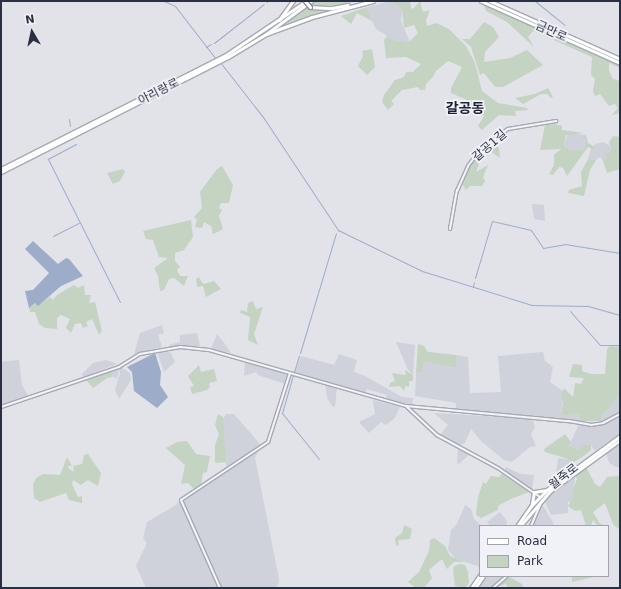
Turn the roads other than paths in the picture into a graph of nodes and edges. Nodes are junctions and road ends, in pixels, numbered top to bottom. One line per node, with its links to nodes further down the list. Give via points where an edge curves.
1 (293, 1): 7 (main road)
2 (306, 1): 4 (main road, bridge, via 310,7 332,8); 7 (main road, 아리랑로)
3 (311, 1): 8 (main road, 아리랑로)
4 (371, 1): 8 (main road, via 312,17)
5 (481, 1): 11 (main road, 금만로)
6 (490, 1): 10 (main road, 금만로)
7 (279, 22): 9 (main road, 아리랑로)
8 (266, 34): 9 (main road, 아리랑로)
9 (227, 56): 12 (main road, 아리랑로)
10 (620, 59)
11 (620, 63)
12 (208, 66): 14 (main road, 아리랑로); 15 (main road, 아리랑로)
13 (556, 121): 16 (street, 갈공1길, via 508,129 477,154 468,166 457,191)
14 (1, 168)
15 (1, 172)
16 (450, 229)
17 (290, 372): 18 (street); 19 (street, via 201,348 180,347 150,351 119,367); 33 (street, via 268,442 181,500)
18 (406, 406): 20 (street, via 569,420 591,425 603,423); 24 (street, via 437,435 498,468)
19 (1, 407)
20 (620, 414)
21 (620, 436): 23 (main road, 월죽로)
22 (620, 440): 25 (main road, 월죽로)
23 (547, 490): 24 (main road); 25 (main road, 월죽로)
24 (534, 492): 25 (street); 26 (main road)
25 (540, 498): 26 (main road, 월죽로); 28 (main road, 월죽로); 29 (street)
26 (532, 505): 27 (main road, 월죽로)
27 (518, 525)
28 (521, 525)
29 (531, 525)
30 (479, 576): 34 (main road)
31 (482, 577): 35 (main road)
32 (506, 577): 36 (street)
33 (220, 588)
34 (471, 588)
35 (475, 588)
36 (493, 588)

